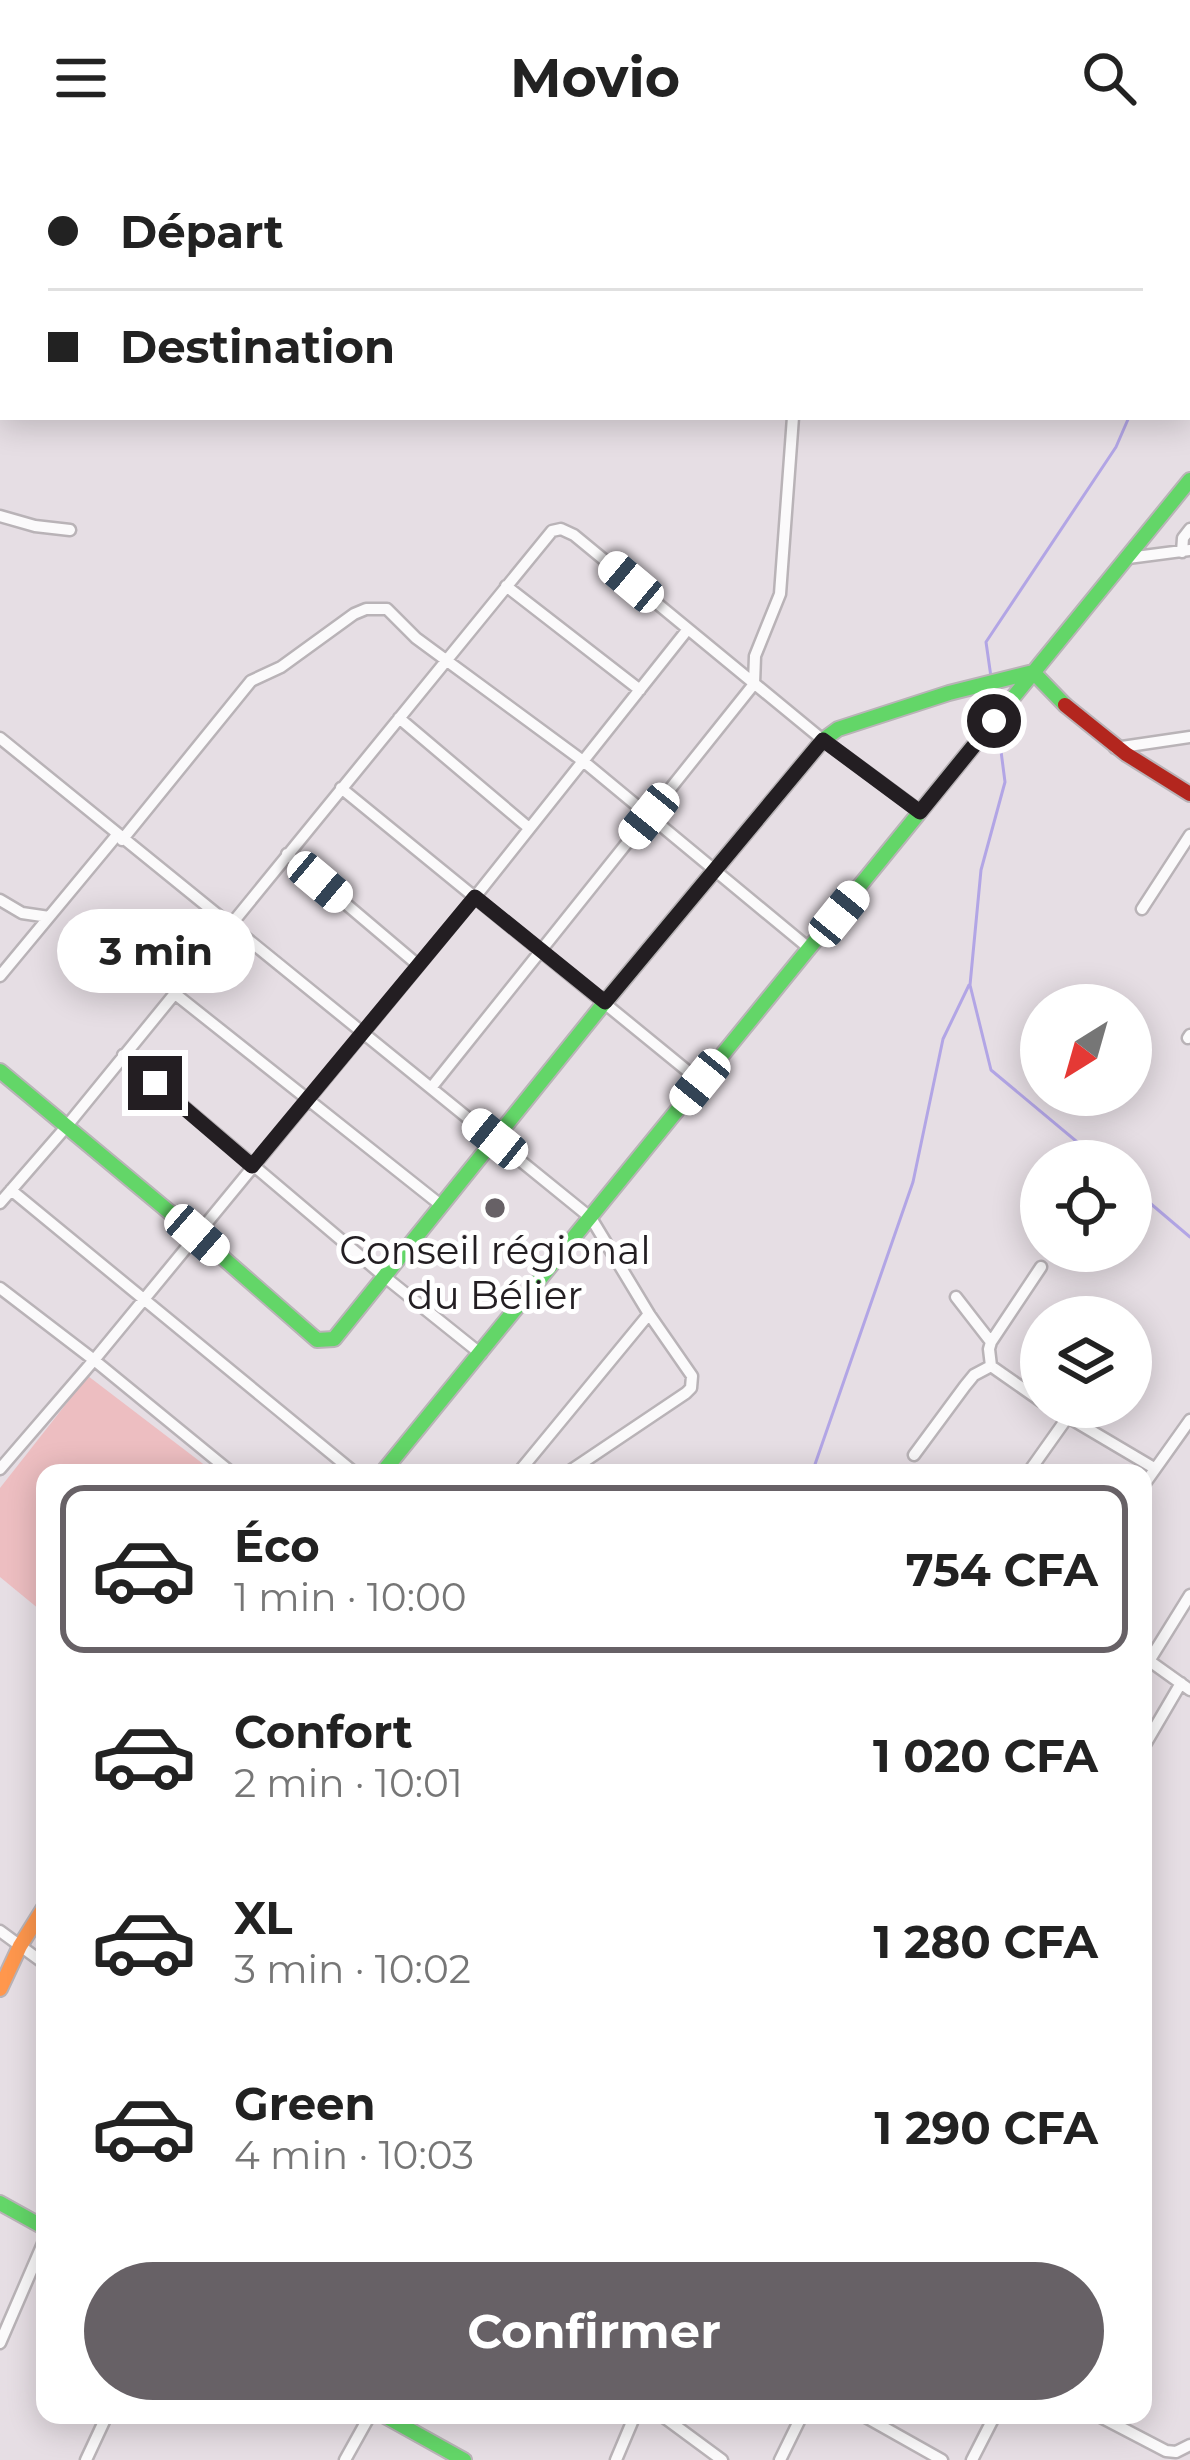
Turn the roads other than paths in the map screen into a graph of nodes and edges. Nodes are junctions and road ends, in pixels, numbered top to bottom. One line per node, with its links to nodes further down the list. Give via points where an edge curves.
1 (793, 420): 12 (street, via 780,594 754,656)
2 (1190, 480): 7 (street)
3 (0, 516): 5 (street)
4 (1190, 529): 6 (street)
5 (70, 530)
6 (1186, 551): 7 (street)
7 (1126, 559): 11 (street)
8 (506, 586): 9 (street, via 561,529); 10 (street); 13 (street)
9 (688, 629): 12 (street); 13 (street)
10 (447, 658): 14 (street); 19 (street); 26 (street, via 387,609 354,614 251,681)
11 (1033, 672): 17 (street); 18 (street); 22 (street)
12 (754, 684): 17 (street); 23 (street)
13 (640, 690): 19 (street)
14 (399, 718): 20 (street); 24 (street)
15 (1190, 737): 18 (street)
16 (0, 738): 26 (street)
17 (823, 740): 22 (street); 28 (street)
18 (1115, 748): 21 (street)
19 (584, 761): 23 (street); 24 (street)
20 (341, 788): 27 (street); 29 (street)
21 (1190, 794)
22 (920, 812): 34 (street)
23 (649, 816): 28 (street); 35 (street)
24 (529, 827): 29 (street)
25 (1190, 835): 31 (street)
26 (119, 837): 32 (street); 33 (street)
27 (287, 854): 33 (street); 36 (street)
28 (716, 871): 34 (street); 39 (street)
29 (475, 897): 35 (street); 36 (street)
30 (0, 900): 32 (street)
31 (1142, 909)
32 (49, 917): 37 (street)
33 (229, 926): 38 (street); 40 (street)
34 (810, 949): 43 (street)
35 (541, 951): 39 (street); 44 (street)
36 (418, 964): 40 (street)
37 (0, 976)
38 (174, 993): 41 (street); 45 (street)
39 (605, 1002): 43 (street); 47 (street)
40 (361, 1033): 44 (street); 45 (street)
41 (123, 1055): 46 (street); 48 (street)
42 (0, 1071): 46 (street)
43 (700, 1082): 52 (street)
44 (430, 1088): 47 (street)
45 (307, 1098): 48 (street); 51 (street)
46 (66, 1126): 49 (street); 53 (street)
47 (495, 1139): 51 (street); 52 (street)
48 (252, 1166): 53 (street); 55 (street)
49 (11, 1190): 50 (street); 58 (street)
50 (0, 1203)
51 (442, 1206): 55 (street)
52 (591, 1218): 59 (street); 61 (street)
53 (197, 1235): 55 (street, via 316,1340 334,1340); 58 (street)
54 (1038, 1272): 60 (street)
55 (385, 1277): 61 (street)
56 (0, 1288): 62 (street)
57 (956, 1297): 60 (street)
58 (144, 1300): 62 (street); 72 (street)
59 (649, 1314): 74 (street); 75 (street, via 692,1376 692,1388)
60 (992, 1342): 63 (street)
61 (482, 1354): 73 (street)
62 (94, 1360): 69 (street); 71 (street)
63 (991, 1366): 64 (street); 70 (street, via 974,1375)
64 (1020, 1386)
65 (1190, 1420): 78 (street)
66 (1059, 1428): 76 (street)
67 (1084, 1428): 77 (street)
68 (0, 1440): 69 (street)
69 (15, 1452): 79 (street)
70 (914, 1455)
71 (221, 1464)
72 (344, 1464)
73 (390, 1464)
74 (525, 1464)
75 (588, 1464)
76 (1034, 1464)
77 (1147, 1464)
78 (1154, 1468): 80 (street)
79 (0, 1469)
80 (1152, 1471)
81 (1190, 1594): 82 (street)
82 (1152, 1650)
83 (1152, 1663): 84 (street)
84 (1185, 1687): 85 (street)
85 (1152, 1735)
86 (36, 1920): 88 (street)
87 (0, 1931): 88 (street)
88 (20, 1946): 89 (street); 90 (street)
89 (36, 1958)
90 (0, 1989)
91 (0, 2203): 92 (street)
92 (36, 2223)
93 (36, 2260): 94 (street)
94 (0, 2343)
95 (103, 2424): 106 (street)
96 (365, 2424): 107 (street)
97 (399, 2424): 108 (street)
98 (631, 2424): 109 (street)
99 (674, 2424): 110 (street)
100 (798, 2424): 111 (street)
101 (877, 2424): 105 (street)
102 (990, 2424): 114 (street)
103 (1114, 2424): 104 (street, via 1166,2451)
104 (1190, 2445)
105 (916, 2447): 112 (street); 113 (street)
106 (86, 2460)
107 (345, 2460)
108 (464, 2460)
109 (616, 2460)
110 (722, 2460)
111 (780, 2460)
112 (910, 2460)
113 (942, 2460)
114 (972, 2460)

